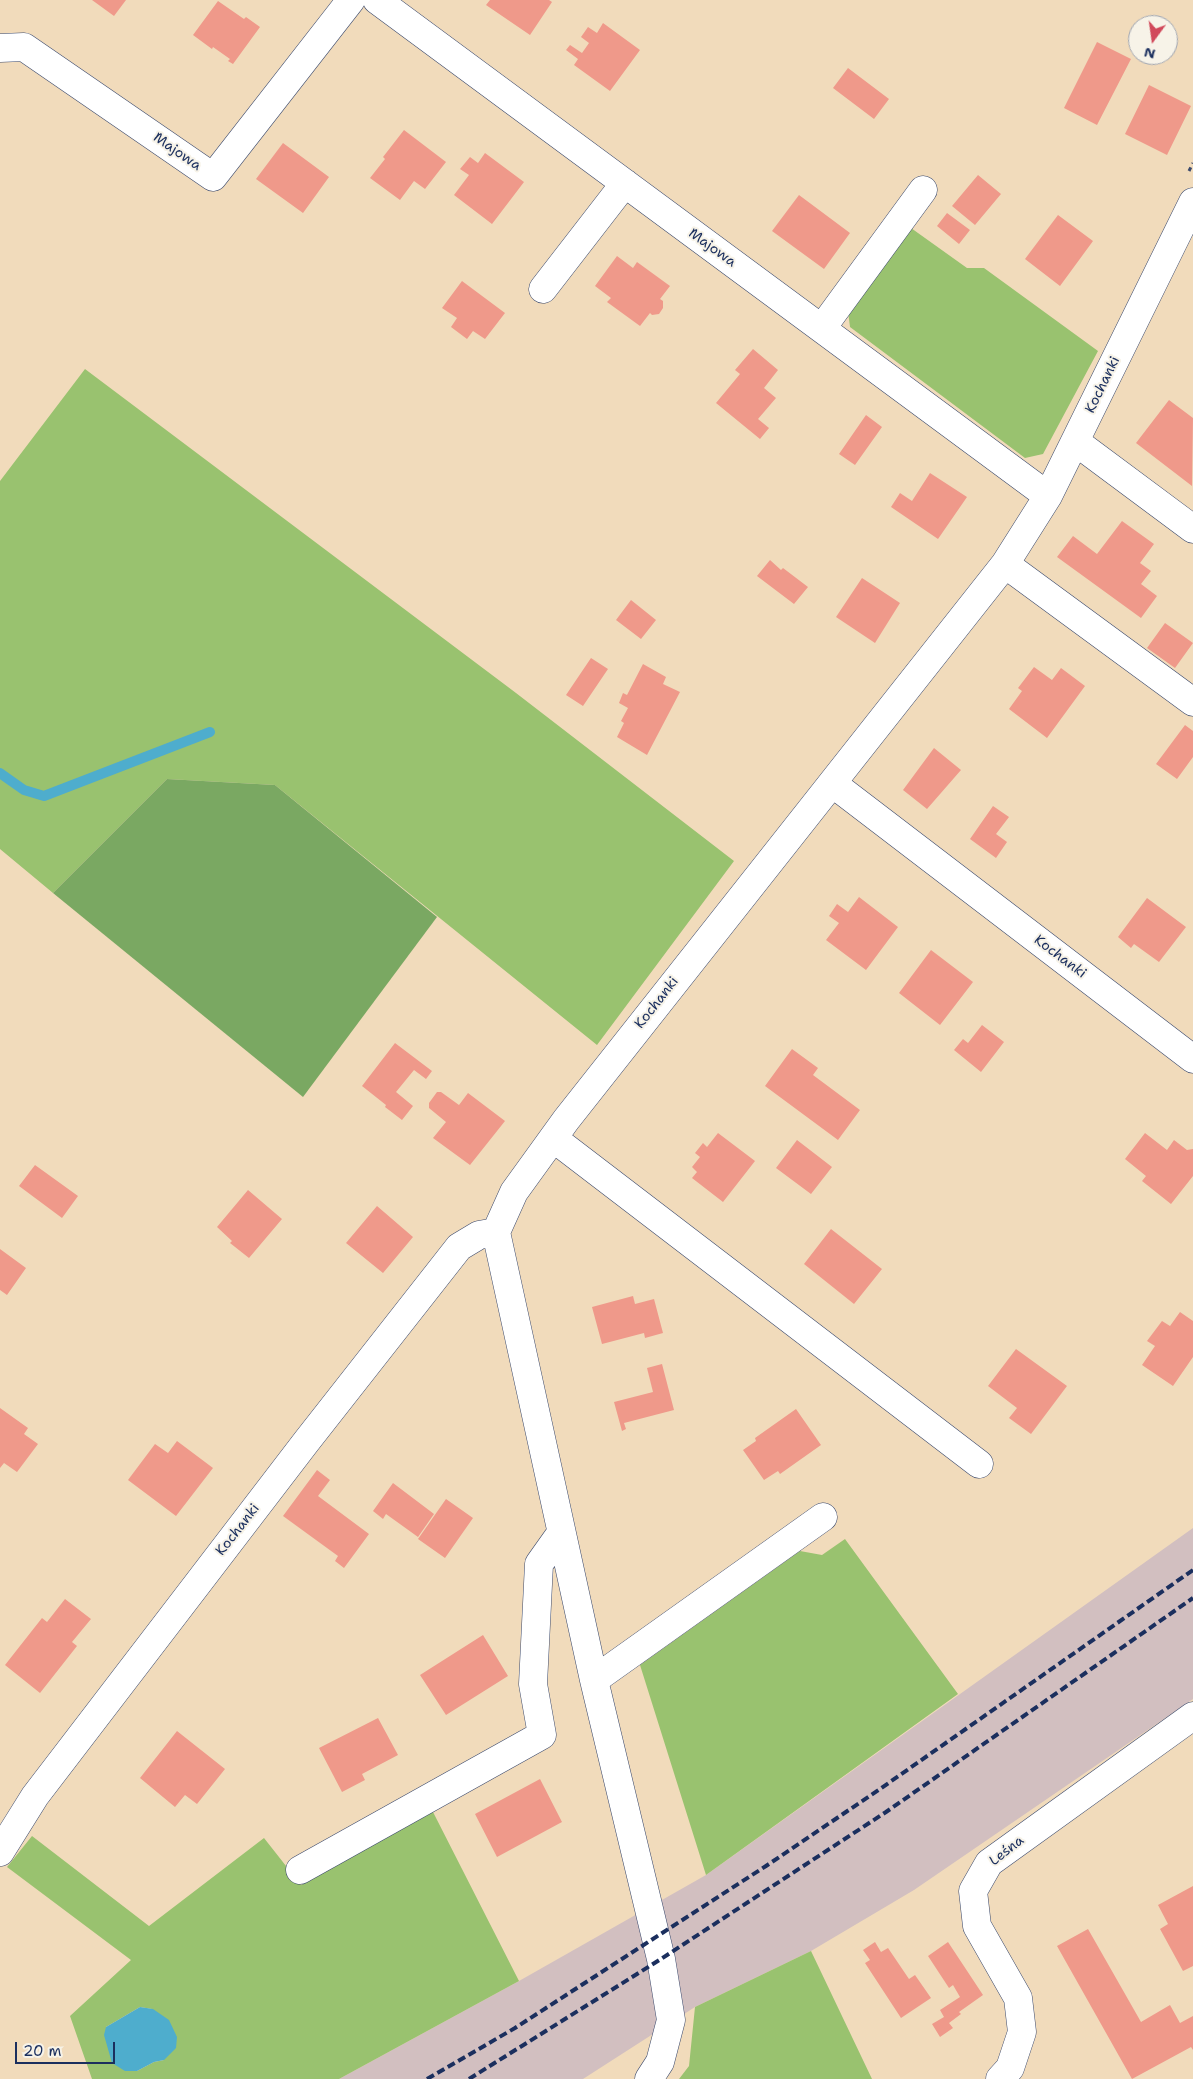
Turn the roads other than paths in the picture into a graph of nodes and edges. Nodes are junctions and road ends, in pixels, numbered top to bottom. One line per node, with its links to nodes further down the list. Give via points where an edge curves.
1 (352, 0): 3 (street, Majowa, via 213,177 24,47)
2 (377, 0): 4 (street, Majowa)
3 (0, 48)
4 (625, 183): 7 (street); 8 (street, Majowa)
5 (923, 190): 8 (street)
6 (1193, 202): 9 (street, Kochanki)
7 (543, 289)
8 (822, 328): 10 (street, Majowa)
9 (1076, 442): 10 (street, Kochanki); 11 (street)
10 (1048, 496): 12 (street, Kochanki)
11 (1193, 529)
12 (1005, 564): 13 (street); 14 (street, Kochanki)
13 (1193, 702)
14 (832, 783): 15 (street, Kochanki); 16 (street, Kochanki)
15 (1193, 1059)
16 (553, 1138): 17 (street, Kochanki, via 514,1192); 18 (street)
17 (496, 1232): 20 (street); 23 (street, Kochanki, via 479,1235 459,1247 35,1796)
18 (979, 1464)
19 (823, 1517): 21 (street)
20 (561, 1533): 21 (street); 24 (street, via 539,1564 533,1684 542,1735)
21 (594, 1680): 25 (street, via 661,1959 670,2020 660,2062)
22 (1193, 1716): 26 (street, Leśna, via 989,1863 973,1891 977,1926 1018,1998 1022,2032 1010,2068)
23 (0, 1852)
24 (300, 1870)
25 (648, 2079)
26 (1000, 2079)

